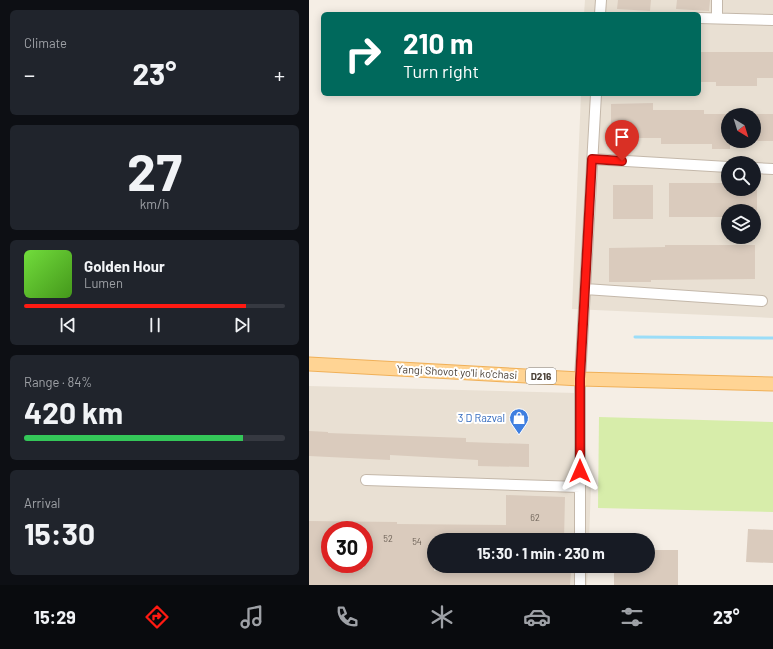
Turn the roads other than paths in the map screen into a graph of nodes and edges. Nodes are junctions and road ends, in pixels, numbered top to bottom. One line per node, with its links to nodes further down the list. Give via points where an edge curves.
1 (601, 0): 3 (street)
2 (717, 0): 5 (street)
3 (600, 12)
4 (701, 18): 5 (street)
5 (717, 18): 6 (street)
6 (773, 20)
7 (596, 96): 8 (street)
8 (592, 159): 9 (street); 12 (street)
9 (721, 167)
10 (761, 168): 11 (street)
11 (773, 169)
12 (585, 289): 13 (street); 15 (street)
13 (762, 301)
14 (309, 364): 15 (main road, Yangi Shovot yo'li ko'chasi / D216)
15 (580, 379): 16 (main road, Yangi Shovot yo'li ko'chasi / D216); 18 (street)
16 (773, 384)
17 (366, 480): 18 (street)
18 (580, 487): 19 (street)
19 (580, 533)
20 (580, 573): 21 (street)
21 (580, 585)

